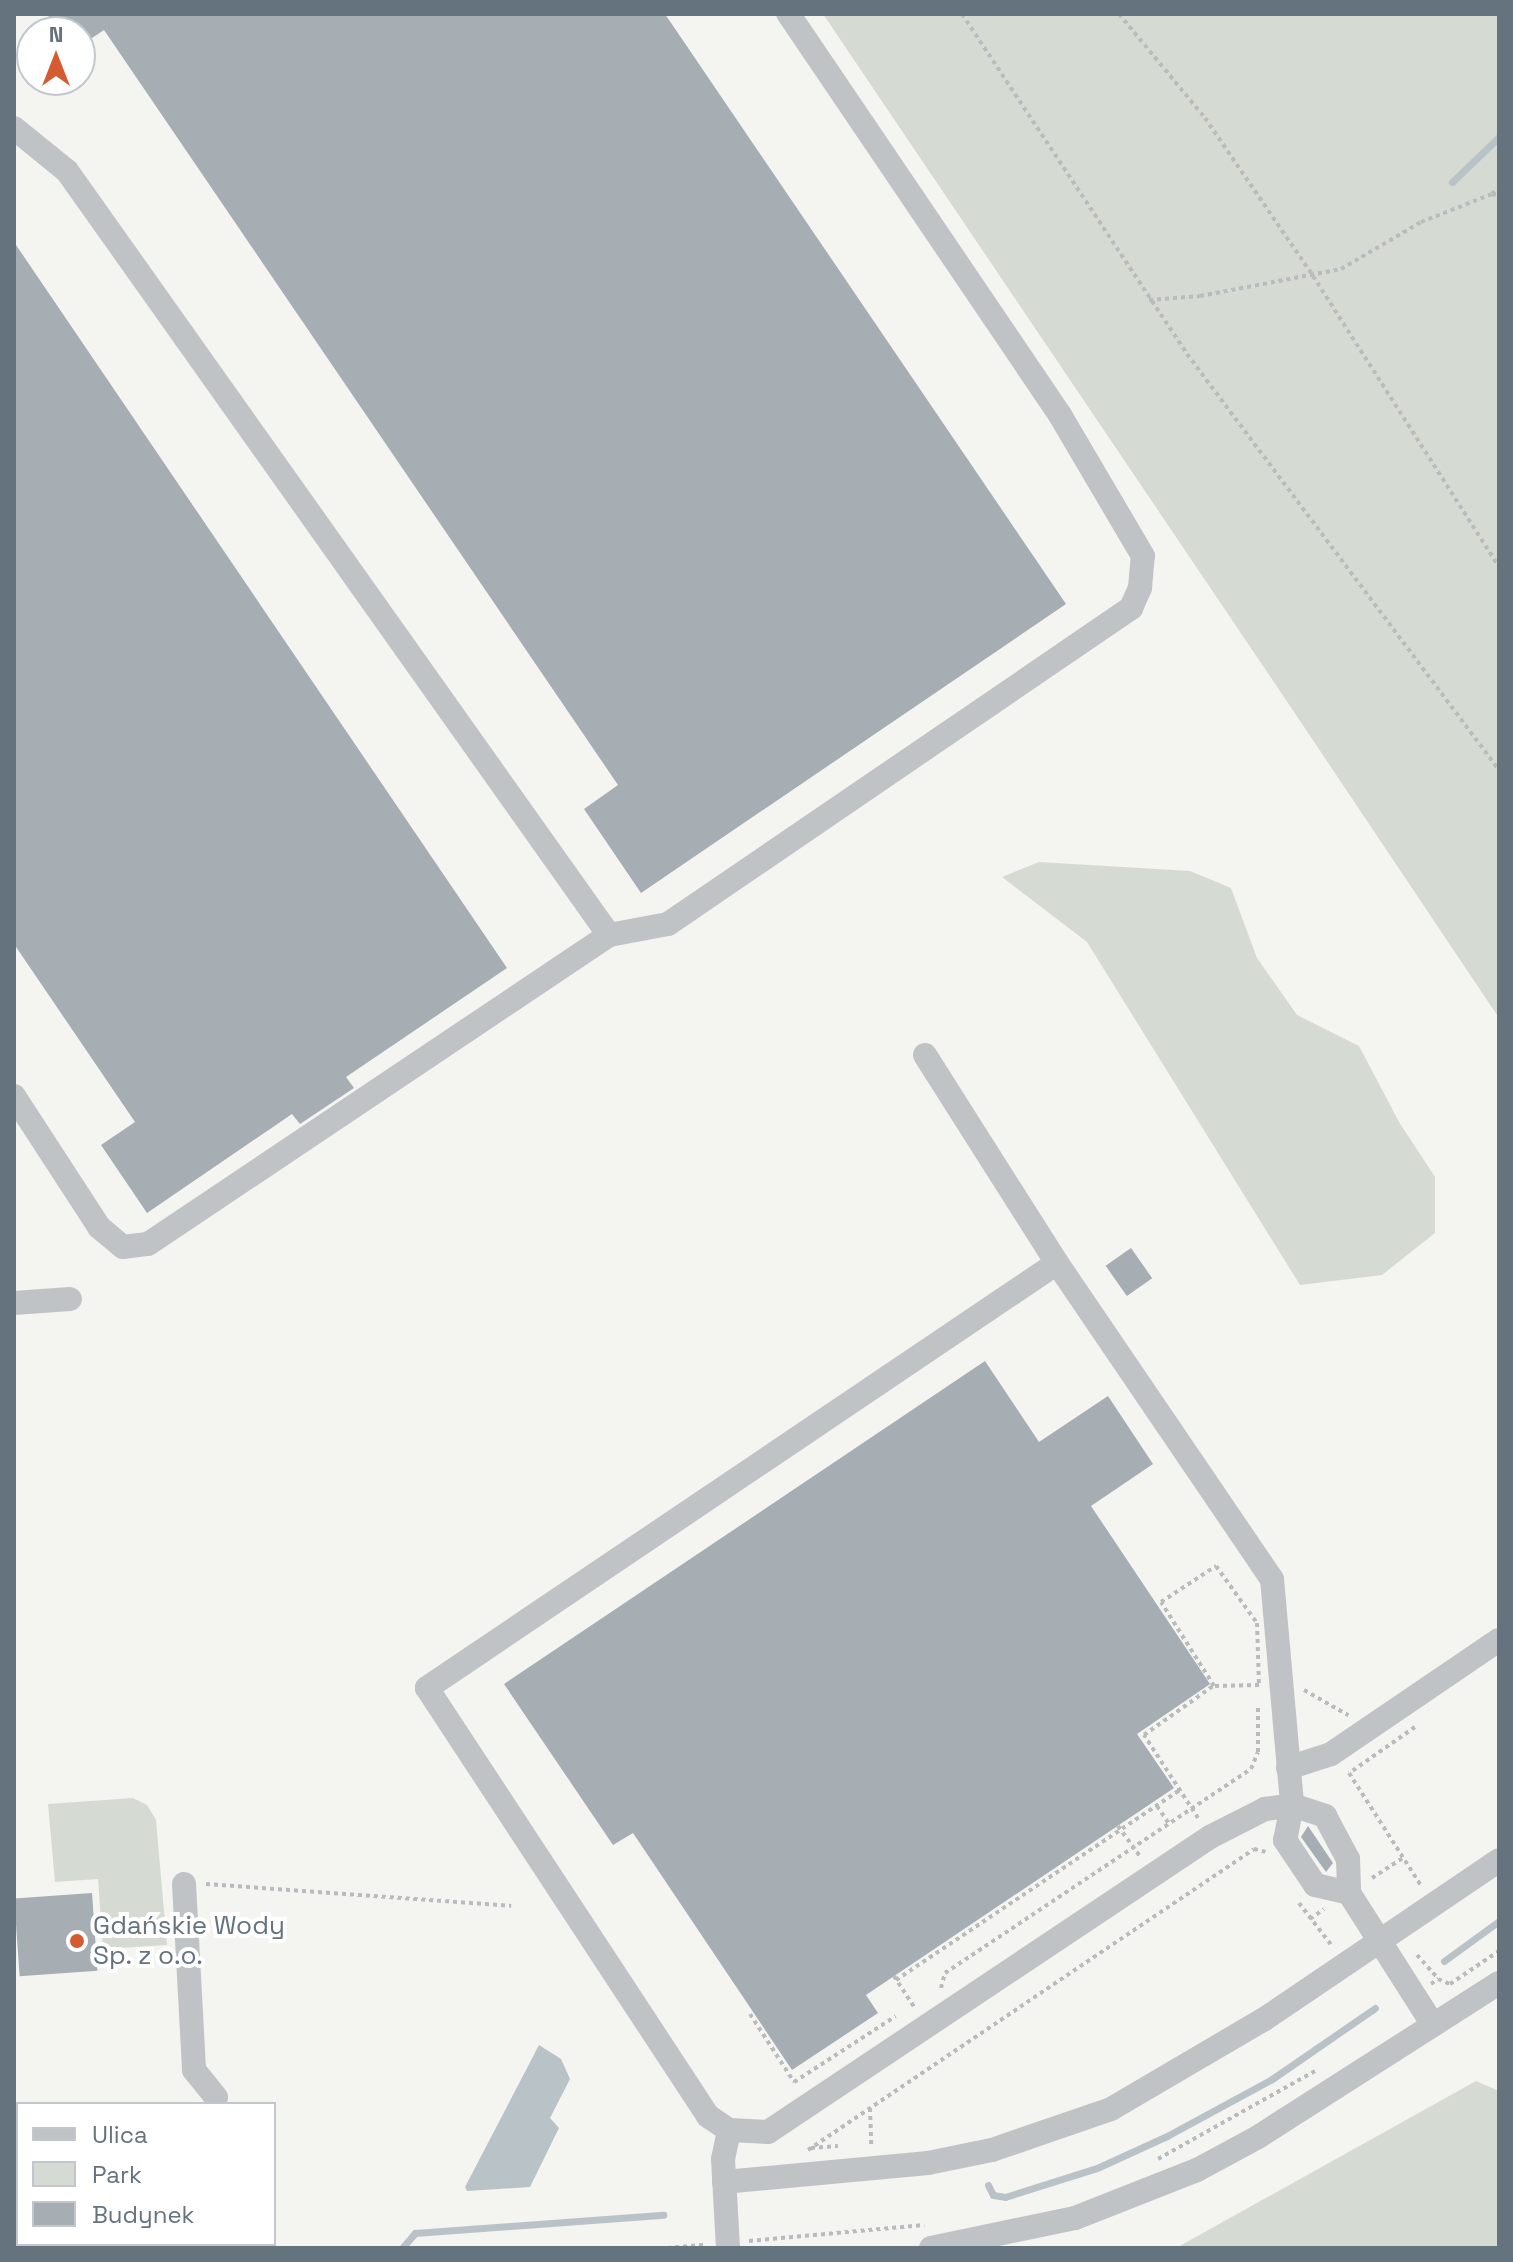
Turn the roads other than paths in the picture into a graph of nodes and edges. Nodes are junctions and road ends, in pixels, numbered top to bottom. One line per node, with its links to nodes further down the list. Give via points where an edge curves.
1 (788, 14): 3 (street, via 1060,415 1143,556 1140,588 1131,608 668,924)
2 (14, 128): 3 (street, via 67,171)
3 (609, 935): 5 (street, via 148,1244 123,1247 99,1227)
4 (925, 1055): 6 (street)
5 (14, 1096)
6 (1057, 1263): 10 (street, via 1272,1579 1270,1685); 19 (street, via 427,1688 708,2116)
7 (70, 1299): 8 (street)
8 (14, 1303)
9 (1499, 1640): 10 (street, via 1331,1754)
10 (1288, 1768): 11 (street)
11 (1292, 1805): 14 (street, via 1325,1816 1348,1859); 14 (street, via 1285,1840 1315,1885); 19 (street, via 1244,1815 768,2132)
12 (1499, 1860): 15 (street)
13 (184, 1884): 18 (street, via 194,2070)
14 (1349, 1893): 15 (street)
15 (1382, 1941): 17 (street); 20 (street, via 1164,2081 1054,2130 928,2163)
16 (1499, 1983): 17 (street)
17 (1433, 2025): 21 (street, via 1197,2170 1075,2218)
18 (216, 2097)
19 (729, 2130): 20 (street)
20 (724, 2182): 22 (street)
21 (929, 2236)
22 (728, 2245)

